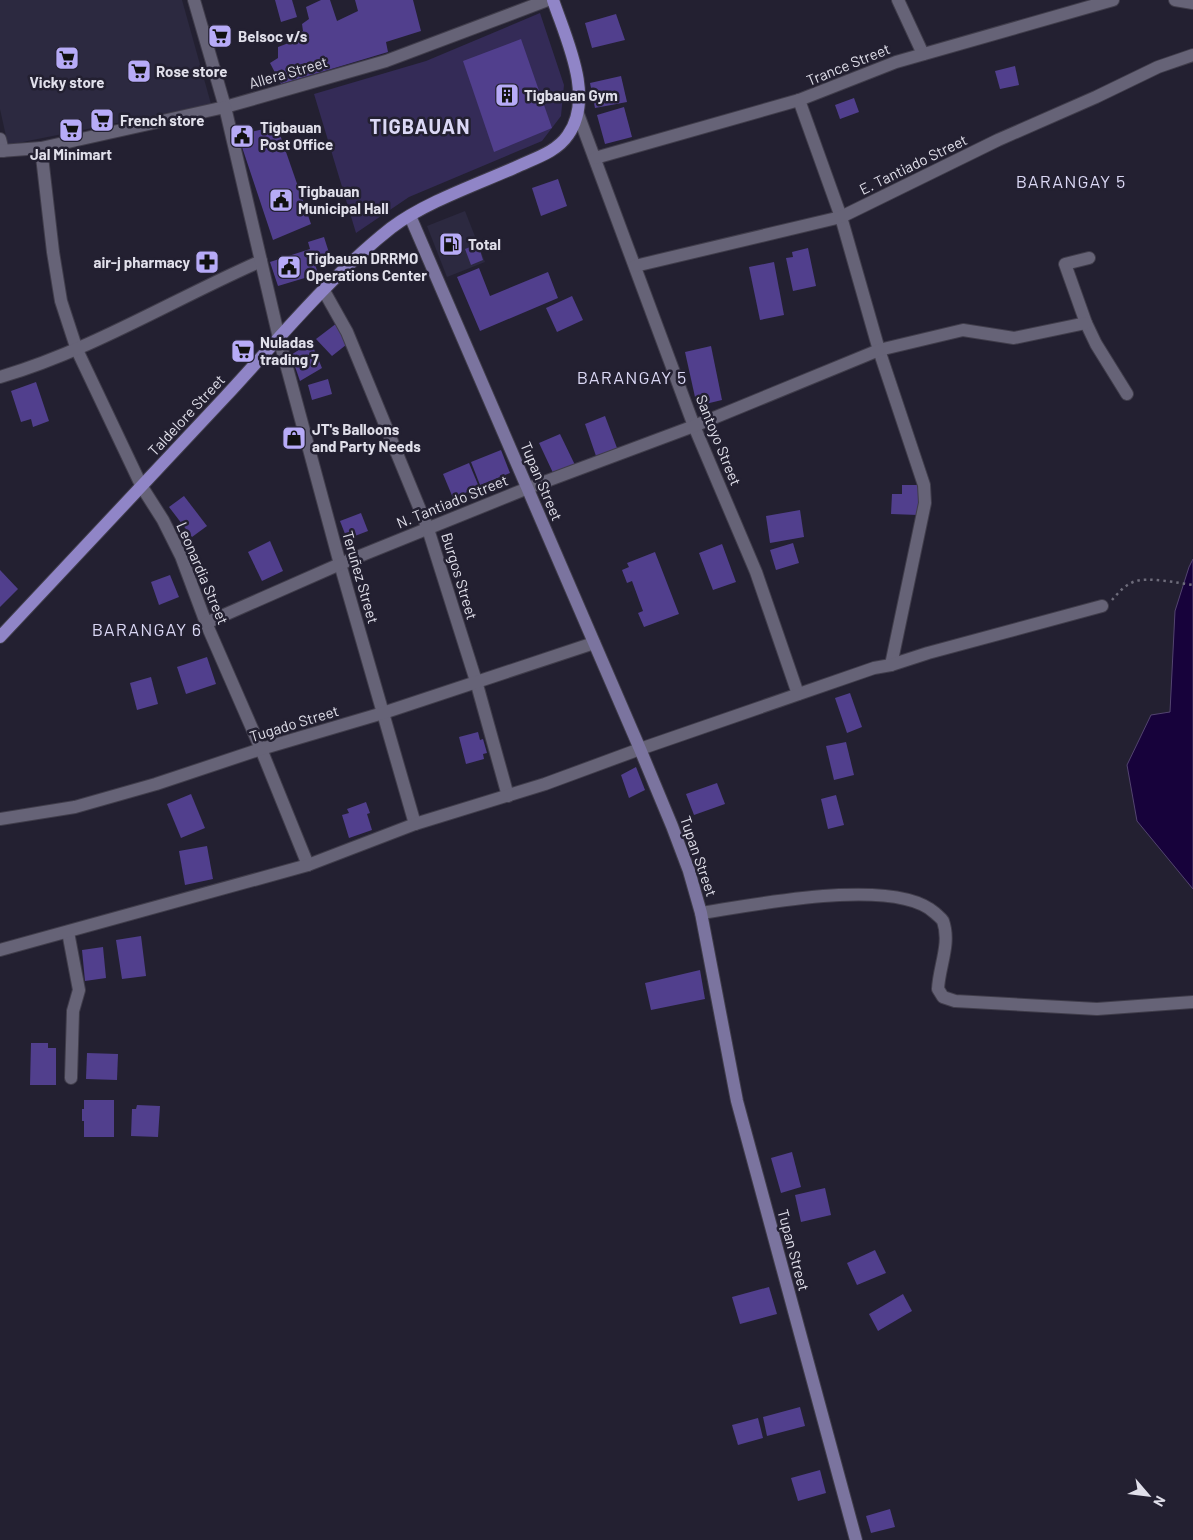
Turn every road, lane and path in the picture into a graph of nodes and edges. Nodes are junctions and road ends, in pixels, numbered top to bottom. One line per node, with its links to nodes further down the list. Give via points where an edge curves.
1 (194, 0): 11 (street, Teruñez Street)
2 (548, 0): 11 (street, Allera Street, via 386,61)
3 (553, 0): 12 (main road, Taldelore Street, via 575,65 580,92)
4 (898, 0): 8 (street)
5 (1113, 0): 8 (street, Trance Street)
6 (1175, 0): 7 (street)
7 (1193, 3)
8 (923, 54): 10 (street, Trance Street)
9 (1193, 55): 17 (street, E. Tantiado Street, via 1158,67 998,140)
10 (799, 100): 15 (street, Trance Street); 17 (street)
11 (225, 107): 14 (street, Allera Street); 19 (street, Teruñez Street)
12 (578, 114): 15 (street, Santoyo Street); 16 (main road, Taldelore Street, via 568,136 551,151)
13 (1, 147): 14 (street, Allera Street)
14 (41, 148): 24 (street, Leonardia Street, via 61,301)
15 (595, 158): 20 (street, Santoyo Street)
16 (410, 216): 21 (main road, Taldelore Street, via 360,255); 30 (main road, Tupan Street)
17 (841, 217): 20 (street, E. Tantiado Street); 25 (street)
18 (1089, 258): 22 (street, via 1065,264)
19 (261, 261): 23 (street, Teruñez Street); 24 (street)
20 (635, 266): 28 (street, Santoyo Street)
21 (324, 291): 23 (main road, Taldelore Street); 31 (street, Burgos Street, via 347,332)
22 (1086, 323): 25 (street, N. Tantiado Street, via 1014,338 964,330); 27 (street)
23 (279, 338): 29 (main road, Taldelore Street); 32 (street, Teruñez Street)
24 (77, 350): 26 (street); 29 (street, Leonardia Street)
25 (879, 350): 28 (street, N. Tantiado Street); 38 (street, via 924,485 925,503)
26 (0, 377)
27 (1126, 394)
28 (694, 426): 30 (street, N. Tantiado Street); 40 (street, Santoyo Street, via 756,572)
29 (142, 487): 35 (street, Leonardia Street, via 182,556); 36 (main road, Taldelore Street)
30 (528, 488): 31 (street, N. Tantiado Street); 37 (main road, Tupan Street)
31 (428, 528): 32 (street, N. Tantiado Street); 39 (street, Burgos Street)
32 (340, 564): 35 (street, N. Tantiado Street); 41 (street, Teruñez Street)
33 (1193, 585): 34 (path, via 1135,581)
34 (1102, 606): 38 (street)
35 (206, 623): 42 (street, Leonardia Street)
36 (0, 638)
37 (594, 643): 39 (street, Tugado Street); 43 (main road, Tupan Street)
38 (891, 665): 40 (street)
39 (476, 681): 41 (street, Tugado Street); 44 (street, Burgos Street)
40 (798, 694): 43 (street)
41 (383, 713): 42 (street, Tugado Street); 46 (street, Teruñez Street)
42 (261, 749): 45 (street, Tugado Street, via 84,804); 47 (street, Leonardia Street)
43 (640, 749): 44 (street); 48 (main road, Tupan Street, via 690,872)
44 (508, 796): 46 (street)
45 (0, 819)
46 (415, 824): 47 (street)
47 (308, 865): 49 (street)
48 (701, 913): 51 (street, via 849,894 888,896 920,903 942,920 946,942 938,989 944,997 955,1001 1097,1009); 53 (main road, Tupan Street, via 737,1101)
49 (68, 932): 50 (street); 52 (street, via 79,990 73,1011)
50 (0, 950)
51 (1193, 1002)
52 (71, 1078)
53 (856, 1540)

